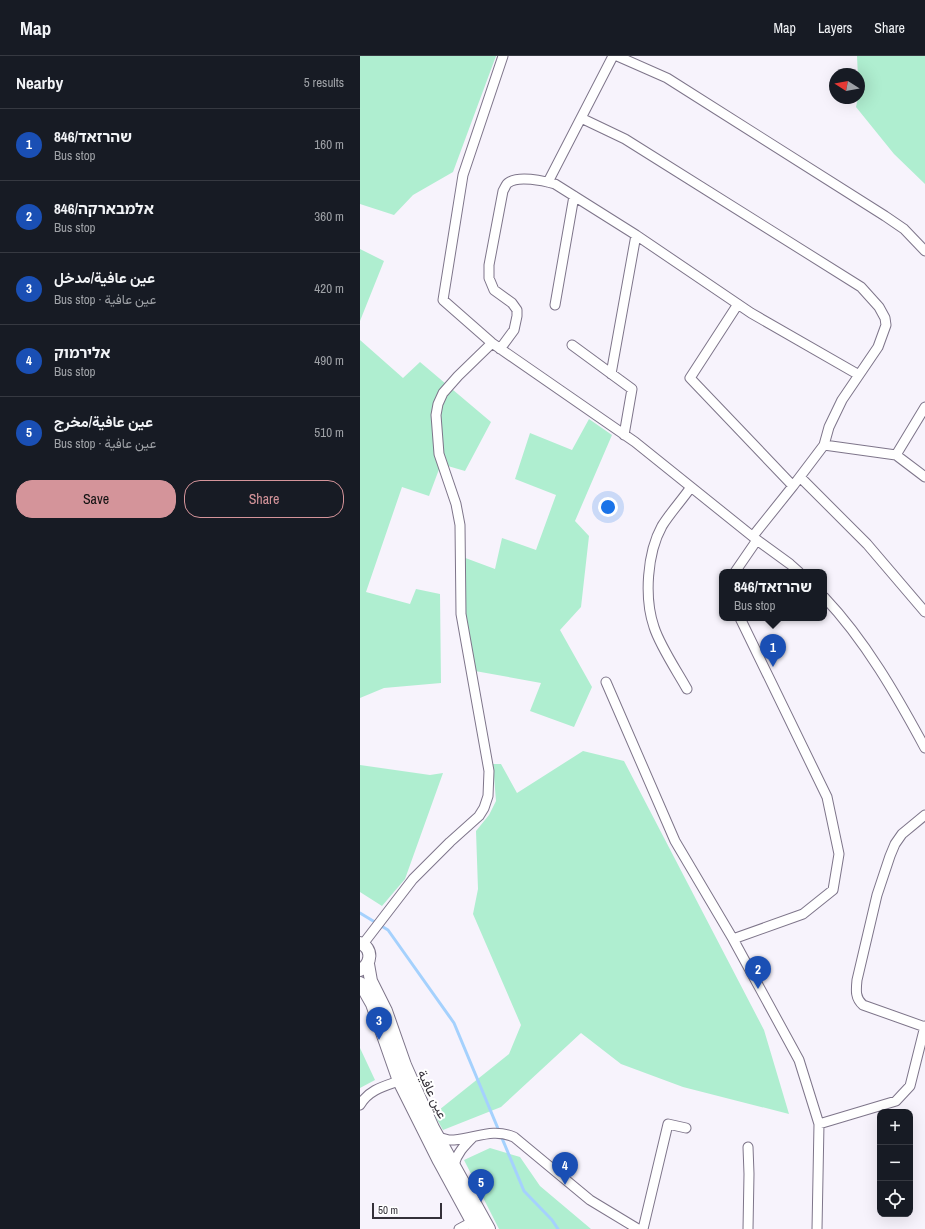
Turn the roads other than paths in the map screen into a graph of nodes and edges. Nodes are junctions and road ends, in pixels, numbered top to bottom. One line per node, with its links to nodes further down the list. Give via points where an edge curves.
1 (503, 56): 11 (street, via 463,175 443,300)
2 (613, 56): 4 (street)
3 (617, 56): 8 (street, via 667,78 885,216 904,229)
4 (581, 118): 5 (street); 15 (street, via 625,139 861,287 879,307 886,325 878,347)
5 (548, 182): 6 (street); 13 (street, via 513,180 503,191 489,265 489,278 494,290 512,303 518,316 514,330)
6 (574, 196): 7 (street); 10 (street)
7 (636, 235): 9 (street); 14 (street)
8 (925, 251)
9 (738, 304): 15 (street); 22 (street, via 690,378)
10 (555, 305)
11 (492, 343): 13 (street); 35 (street, via 443,393 436,415 439,454 456,504 460,525 461,614 489,771 488,796 479,816 413,878)
12 (572, 345): 14 (street)
13 (500, 349): 17 (street)
14 (611, 374): 17 (street, via 632,390)
15 (859, 375): 18 (street, via 842,400 829,427)
16 (925, 407): 19 (street)
17 (624, 435): 23 (street)
18 (824, 446): 19 (street); 20 (street)
19 (896, 455): 21 (street)
20 (800, 477): 22 (street); 28 (street, via 867,544)
21 (925, 477)
22 (793, 486): 24 (street)
23 (691, 487): 24 (street); 31 (street, via 663,526 651,555 649,575 650,613 654,628)
24 (755, 538): 25 (street); 26 (street)
25 (737, 569)
26 (796, 569)
27 (827, 600): 32 (street, via 862,644)
28 (925, 612)
29 (741, 621): 34 (street, via 827,797 839,854 833,890 827,895 803,914)
30 (606, 682): 34 (street, via 675,841)
31 (687, 689)
32 (925, 748)
33 (925, 815): 38 (street, via 902,834 890,856 877,895 856,990 857,997 863,1005)
34 (733, 940): 41 (street, via 799,1060)
35 (362, 943): 36 (main road, عين عافية, via 370,957)
36 (364, 967): 43 (main road, عين عافية, via 386,1011 405,1065)
37 (360, 983): 39 (main road, عين عافية, via 374,1011)
38 (925, 1026): 41 (street, via 910,1086 896,1101)
39 (399, 1081): 40 (street, via 369,1094); 47 (main road, عين عافية)
40 (360, 1105)
41 (819, 1124): 53 (street)
42 (686, 1128): 51 (street, via 668,1124)
43 (438, 1137): 44 (street, via 449,1140); 46 (main road, عين عافية)
44 (473, 1137): 46 (street, via 459,1152); 50 (street, via 493,1132 514,1137 590,1200)
45 (748, 1147): 52 (street)
46 (454, 1165): 49 (main road, عين عافية)
47 (474, 1225): 48 (street)
48 (459, 1229)
49 (489, 1229)
50 (638, 1229)
51 (643, 1229)
52 (748, 1229)
53 (817, 1229)

